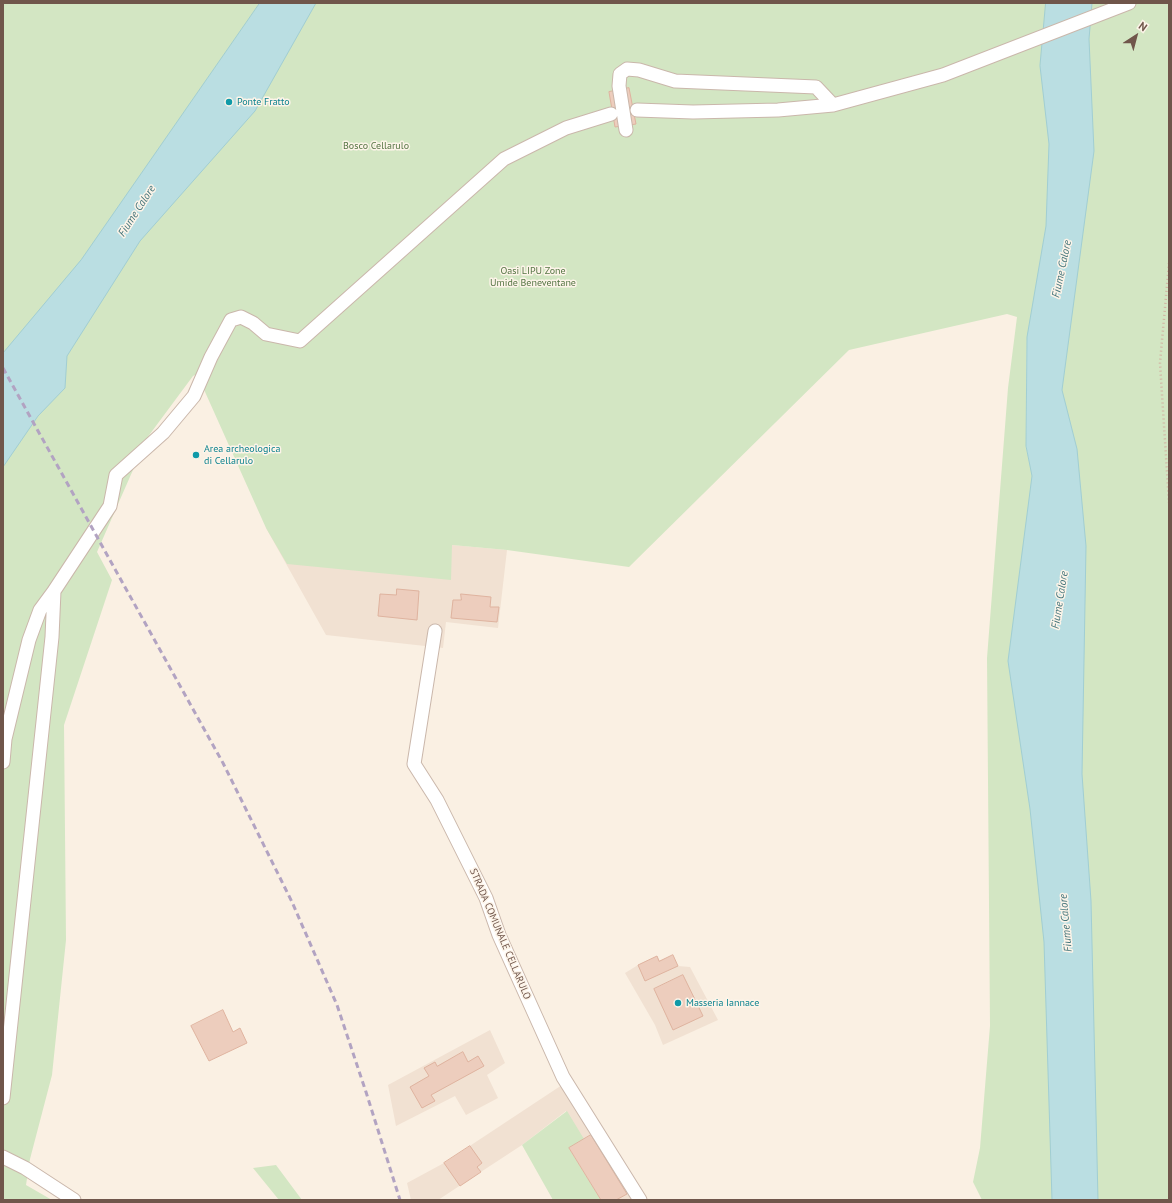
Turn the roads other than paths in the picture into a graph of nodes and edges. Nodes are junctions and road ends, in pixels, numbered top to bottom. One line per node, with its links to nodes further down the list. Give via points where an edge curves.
1 (1130, 3): 2 (street, via 943,75)
2 (833, 105): 3 (street, via 771,111); 5 (street, via 816,87 675,81 627,69 620,74 619,86)
3 (637, 110)
4 (611, 114): 6 (street, via 566,128 504,159 300,341 266,334 253,323 241,318 231,320 194,396 163,433 116,475 110,506)
5 (626, 130)
6 (54, 591): 8 (street, via 40,610 29,640 5,739); 9 (street, via 52,637)
7 (435, 631): 12 (street, STRADA COMUNALE CELLARULO, via 414,764 437,800 486,898 499,935 563,1077)
8 (3, 762)
9 (3, 1098)
10 (3, 1156): 11 (street)
11 (74, 1200)
12 (640, 1200)

